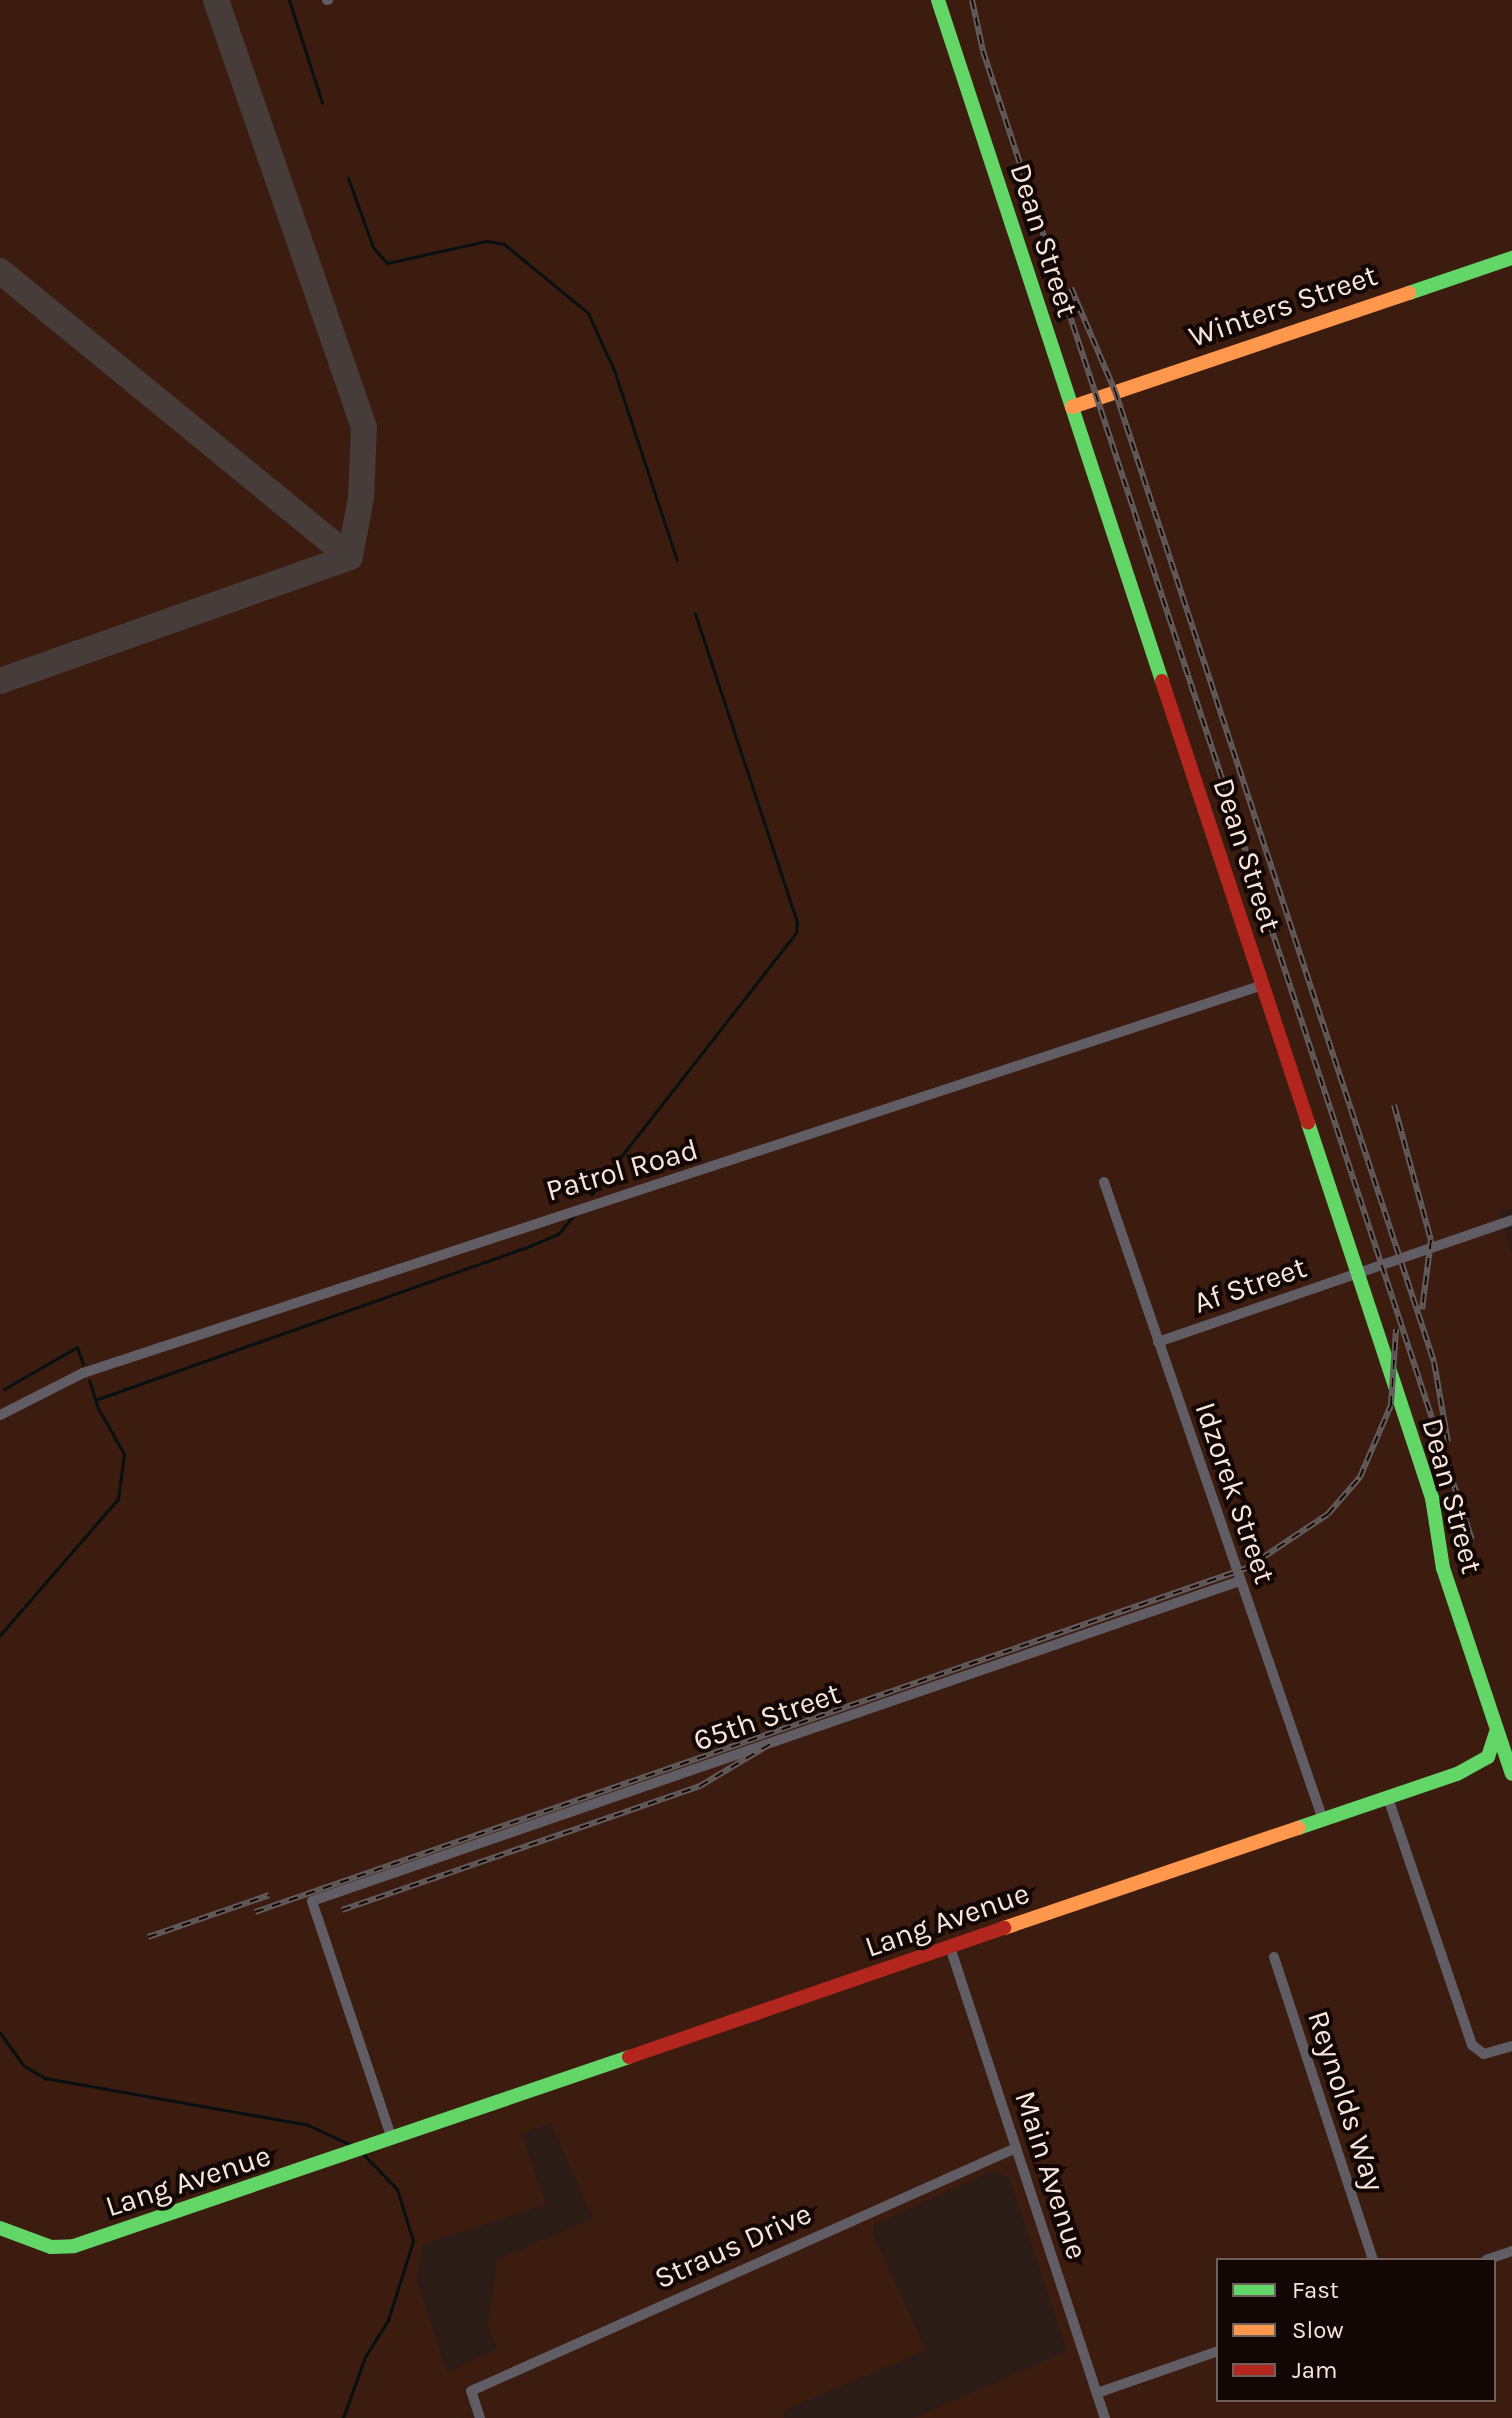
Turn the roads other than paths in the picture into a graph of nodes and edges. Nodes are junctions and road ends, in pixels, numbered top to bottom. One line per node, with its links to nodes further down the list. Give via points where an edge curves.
1 (938, 0): 3 (street, Dean Street)
2 (1512, 258): 3 (street, Winters Street)
3 (1072, 407): 4 (street, Dean Street)
4 (1263, 985): 7 (street, Dean Street); 9 (street, Patrol Road, via 83,1373)
5 (1104, 1182): 8 (street, Idzorek Street)
6 (1512, 1220): 7 (street, Af Street)
7 (1358, 1274): 8 (street, Af Street); 11 (street, Dean Street, via 1432,1498 1443,1568)
8 (1158, 1342): 10 (street, Idzorek Street)
9 (0, 1415)
10 (1240, 1581): 14 (street, Idzorek Street); 18 (street, 65th Street, via 312,1901)
11 (1496, 1729): 12 (street, Dean Street); 13 (street, Lang Avenue, via 1494,1747 1481,1764)
12 (1512, 1774)
13 (1388, 1798): 14 (street, Lang Avenue); 17 (street, via 1472,2045 1484,2054)
14 (1323, 1820): 15 (street, Lang Avenue)
15 (950, 1947): 18 (street, Lang Avenue); 19 (street, Main Avenue)
16 (1274, 1957): 22 (street, Reynolds Way)
17 (1512, 2046)
18 (385, 2142): 20 (street, Lang Avenue, via 74,2246 51,2247)
19 (1016, 2148): 25 (street, Main Avenue); 26 (street, Straus Drive, via 471,2391)
20 (0, 2228)
21 (1512, 2251): 23 (street)
22 (1372, 2258)
23 (1492, 2258)
24 (1216, 2352): 25 (street)
25 (1097, 2393): 27 (street, Main Avenue)
26 (480, 2418)
27 (1105, 2418)

